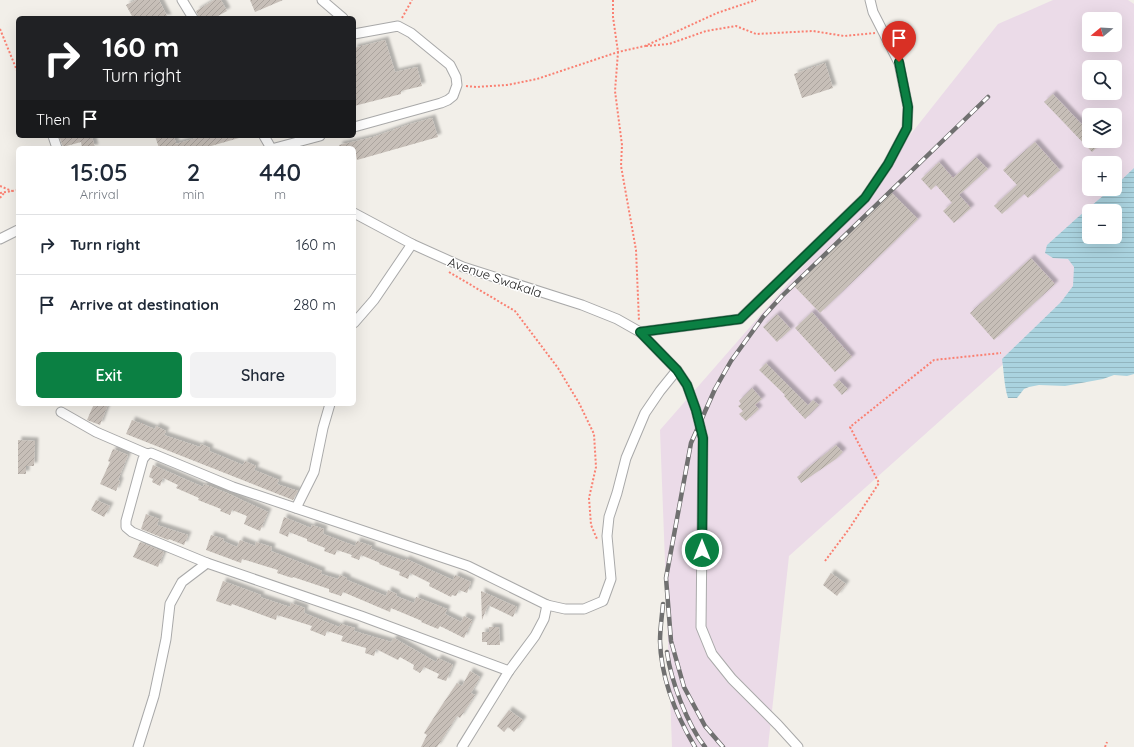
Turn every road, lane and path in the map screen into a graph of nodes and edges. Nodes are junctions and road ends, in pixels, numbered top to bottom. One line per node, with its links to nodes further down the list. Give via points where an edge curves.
1 (182, 0): 7 (street)
2 (322, 0): 8 (street)
3 (412, 0): 9 (path)
4 (613, 0): 15 (path)
5 (756, 0): 14 (path)
6 (870, 0): 12 (street, via 873,12)
7 (192, 16)
8 (341, 16)
9 (398, 26): 11 (street); 17 (street, via 411,33 450,65)
10 (0, 30): 16 (path)
11 (356, 31)
12 (884, 32): 13 (path, via 891,26); 14 (path, via 844,36 813,31 756,34 736,26 706,31 669,44); 33 (street, via 899,62 908,107 907,128 888,164 865,198 740,319)
13 (911, 38)
14 (645, 46): 15 (path)
15 (618, 52): 17 (path, via 537,79 507,85 476,87); 33 (path, via 615,91 622,145 621,166 636,250)
16 (16, 68)
17 (457, 84): 18 (street, via 452,96 444,102)
18 (356, 126)
19 (312, 138): 20 (street)
20 (282, 146)
21 (0, 186): 23 (path)
22 (16, 191): 23 (path)
23 (12, 192): 24 (path)
24 (4, 193): 25 (path); 26 (path)
25 (0, 194)
26 (0, 198)
27 (356, 214): 30 (street, Avenue Swakala)
28 (16, 231): 29 (street)
29 (0, 239)
30 (412, 244): 32 (street, via 374,300); 33 (street, Avenue Swakala, via 463,267 589,308)
31 (445, 270): 40 (path, via 515,311 558,368 579,403 594,434 596,467 589,498 591,525)
32 (356, 321)
33 (640, 332): 35 (street, Avenue Swakala)
34 (1001, 353): 41 (path, via 934,360 850,427 880,483)
35 (677, 370): 43 (street, via 645,413 626,458 609,517 607,536 611,579 603,601 584,609 565,609); 48 (street, Avenue Swakala, via 687,385 703,438 701,627 712,654 732,679)
36 (329, 406): 39 (street, via 314,472)
37 (61, 412): 38 (street, via 96,432)
38 (147, 454): 39 (street, via 151,453 233,487); 42 (street, via 143,459 126,527 132,532)
39 (296, 508): 43 (street, via 468,566)
40 (599, 543)
41 (825, 561)
42 (206, 563): 44 (street, via 361,616); 46 (street, via 182,582 170,604 166,639 154,696)
43 (547, 605): 44 (street, via 536,636)
44 (509, 671): 47 (street)
45 (1107, 742): 49 (path)
46 (138, 747)
47 (462, 747)
48 (798, 747)
49 (1105, 747)

